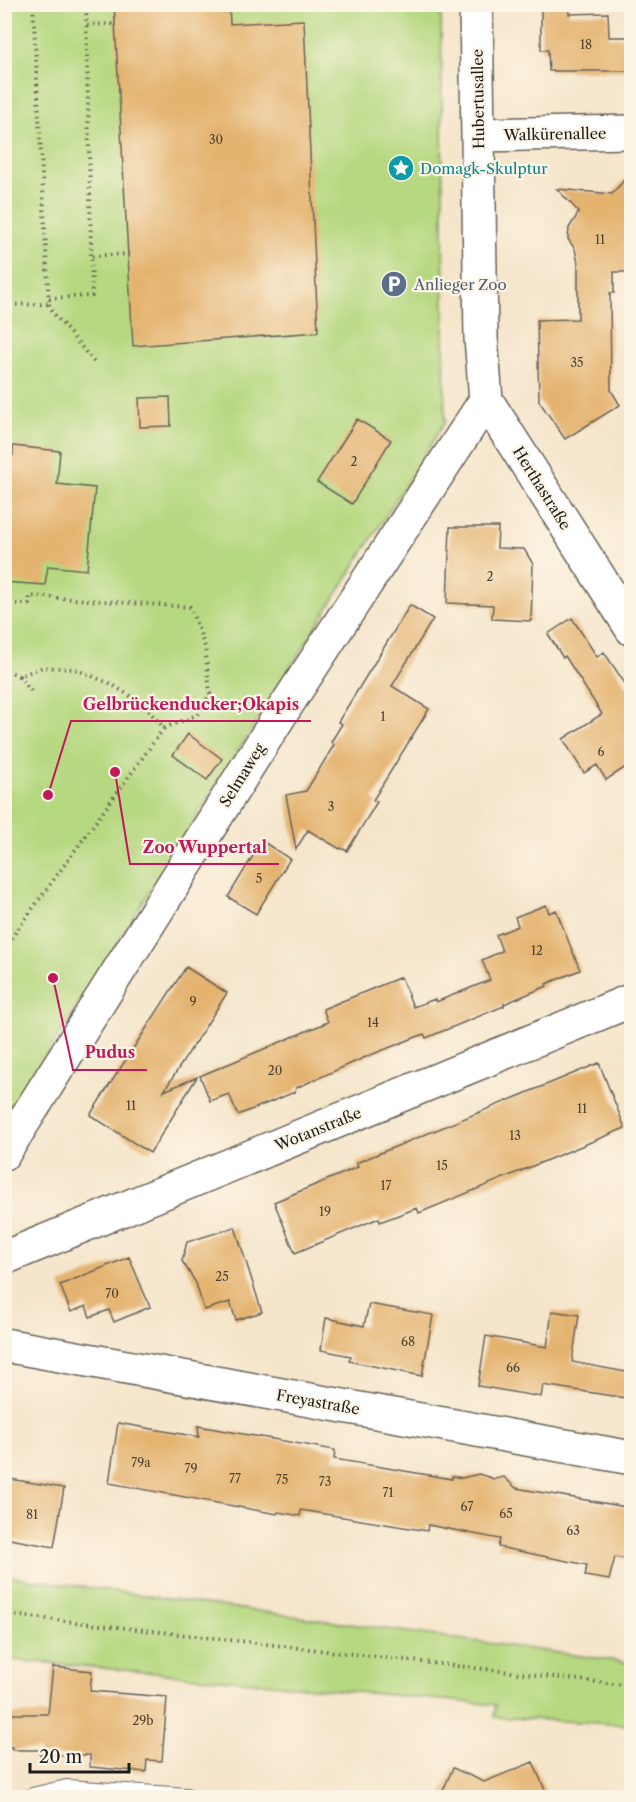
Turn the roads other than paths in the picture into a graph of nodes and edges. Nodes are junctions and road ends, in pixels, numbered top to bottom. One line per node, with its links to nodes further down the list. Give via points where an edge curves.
1 (476, 4): 3 (street, Hubertusallee)
2 (632, 132): 3 (street, Walkürenallee)
3 (478, 135): 4 (street, Hubertusallee)
4 (481, 338): 5 (street, Herthastraße)
5 (486, 400): 6 (street, Herthastraße); 8 (street, Selmaweg, via 280,715)
6 (632, 629)
7 (632, 1000): 9 (street, Wotanstraße)
8 (4, 1153)
9 (4, 1257)
10 (4, 1345): 11 (street, Freyastraße)
11 (632, 1458)
12 (33, 1797): 13 (lane, via 67,1790)
13 (186, 1797)

